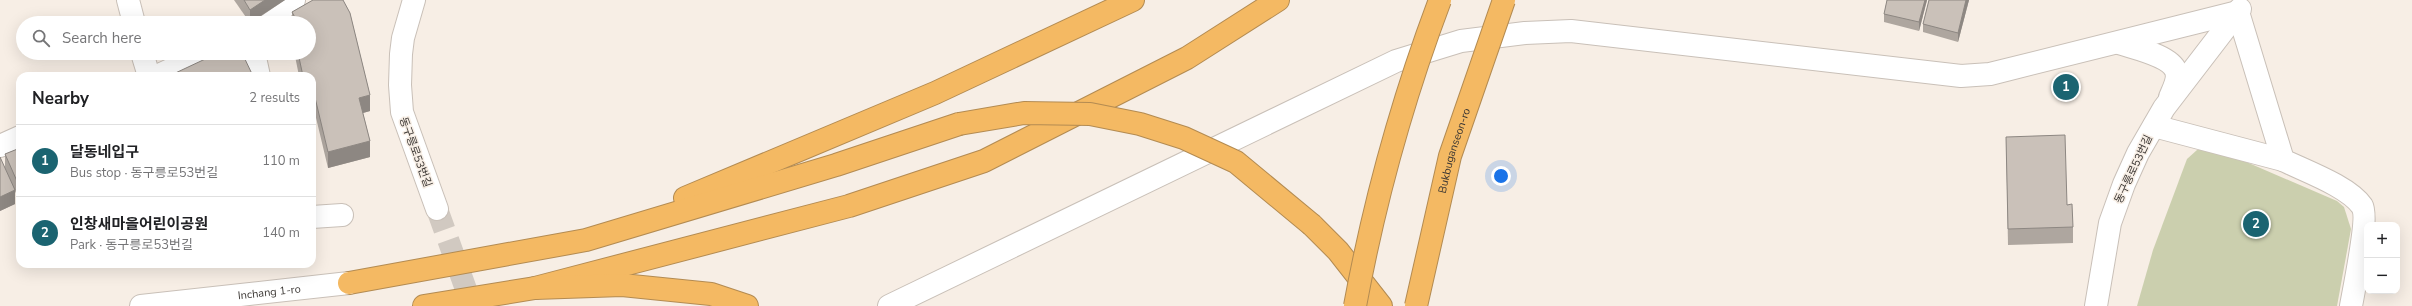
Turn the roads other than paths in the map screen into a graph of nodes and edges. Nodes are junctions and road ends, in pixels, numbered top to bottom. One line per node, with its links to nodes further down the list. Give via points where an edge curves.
1 (128, 0): 9 (street)
2 (294, 0): 10 (street)
3 (414, 0): 23 (street, 동구릉로53번길, via 401,54 402,112)
4 (1133, 0): 26 (highway, via 935,93)
5 (1278, 0): 28 (highway, via 1187,58 984,161 849,206)
6 (1440, 0): 33 (highway, bridge, via 1421,50 1367,242)
7 (1504, 0): 35 (highway, Bukbuganseon-ro, bridge, via 1450,156)
8 (2242, 6): 11 (street); 18 (street, 동구릉로53번길); 22 (street)
9 (132, 16)
10 (272, 16)
11 (2119, 43): 18 (street, 동구릉로53번길, via 2159,56 2177,71 2176,82); 32 (street, via 1990,74 1961,76 1572,31 1525,33 1461,41 1396,61)
12 (144, 60): 15 (street)
13 (191, 60): 16 (street)
14 (256, 60): 17 (street)
15 (147, 72)
16 (166, 72)
17 (258, 72)
18 (2168, 102): 19 (street, 동구릉로53번길)
19 (2154, 126): 22 (street, 동구릉로53번길); 36 (street, 동구릉로53번길, via 2124,184 2110,223)
20 (16, 139): 21 (street)
21 (0, 146)
22 (2283, 160): 37 (street, 동구릉로53번길, via 2352,195 2363,207 2364,224)
23 (437, 209)
24 (342, 215): 25 (street)
25 (316, 217)
26 (586, 240): 27 (highway); 34 (highway, bridge, via 836,165 959,124 1024,113 1090,114 1140,124 1184,138 1236,162 1312,225 1338,251)
27 (349, 283): 29 (street, Inchang 1-ro)
28 (535, 288): 30 (highway); 31 (highway, via 622,285 711,294)
29 (141, 306)
30 (424, 306)
31 (747, 306)
32 (889, 306)
33 (1355, 306)
34 (1381, 306)
35 (1416, 306)
36 (2096, 306)
37 (2351, 306)

